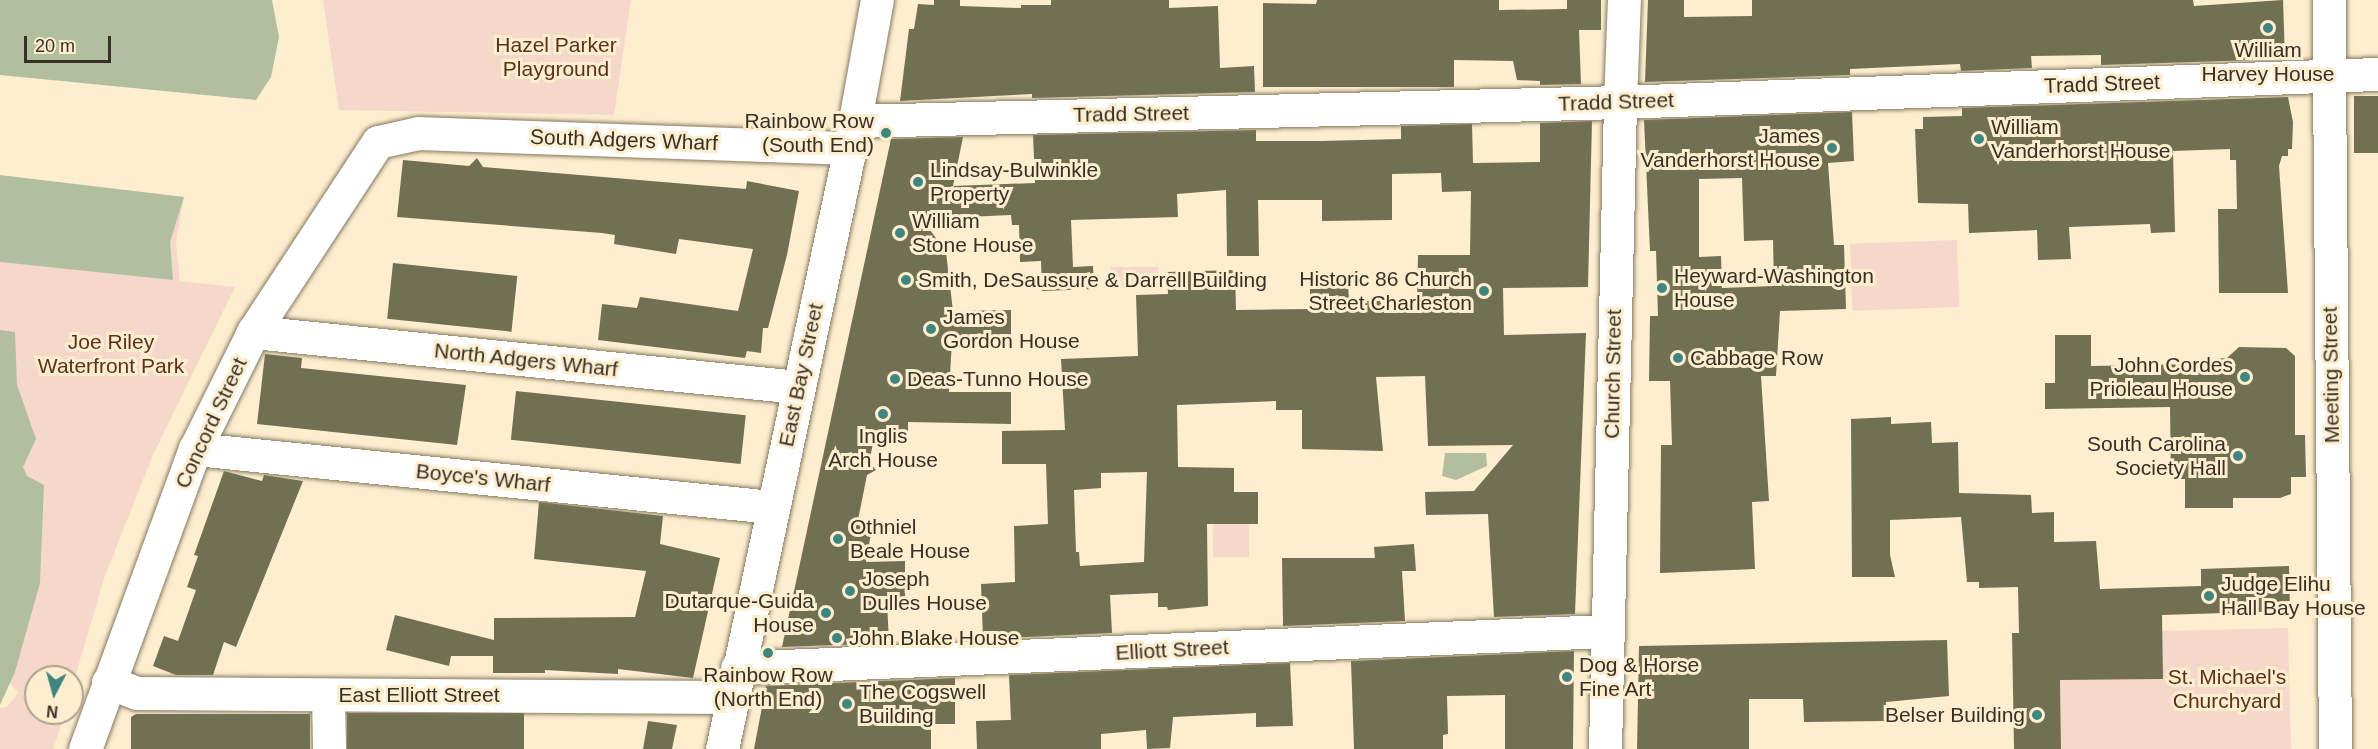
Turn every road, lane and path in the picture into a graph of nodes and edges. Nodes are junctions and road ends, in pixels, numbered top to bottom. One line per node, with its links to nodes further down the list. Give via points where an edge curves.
1 (877, 0): 8 (street, East Bay Street)
2 (1624, 0): 6 (street, Church Street)
3 (2329, 0): 5 (street, Meeting Street)
4 (2378, 74): 5 (street, Tradd Street)
5 (2329, 77): 6 (street, Tradd Street); 21 (street, Meeting Street)
6 (1620, 102): 8 (street, Tradd Street); 13 (street, Church Street)
7 (399, 135): 8 (street, South Adgers Wharf); 9 (street, Concord Street, via 385,138 372,148)
8 (852, 135): 10 (street, East Bay Street)
9 (253, 332): 10 (street, North Adgers Wharf); 11 (street, Concord Street)
10 (798, 387): 12 (street, East Bay Street)
11 (195, 449): 12 (street, Boyce's Wharf); 14 (street, Concord Street)
12 (772, 507): 15 (street, East Bay Street)
13 (1607, 631): 15 (street, Elliott Street); 20 (street, Church Street)
14 (108, 682): 16 (street, East Elliott Street, via 137,693); 17 (street, Concord Street)
15 (734, 682): 16 (street, East Elliott Street); 19 (street, East Bay Street)
16 (328, 695): 18 (street)
17 (85, 749)
18 (329, 749)
19 (722, 749)
20 (1605, 749)
21 (2334, 749)

